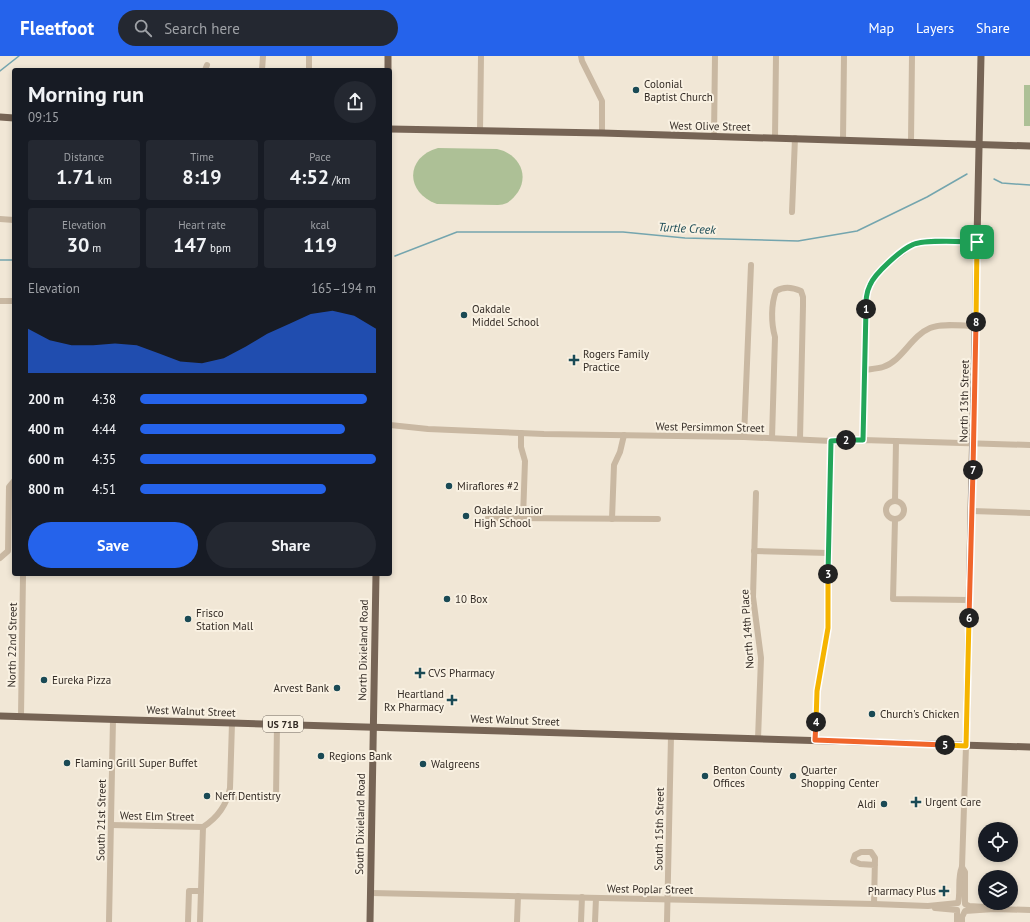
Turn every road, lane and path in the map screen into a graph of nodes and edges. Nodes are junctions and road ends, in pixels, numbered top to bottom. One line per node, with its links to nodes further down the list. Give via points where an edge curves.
1 (263, 56): 11 (street)
2 (310, 56): 12 (street)
3 (388, 56): 13 (main road)
4 (481, 56): 17 (street)
5 (581, 56): 18 (street, via 602,100)
6 (715, 56): 19 (street)
7 (776, 56): 20 (street)
8 (844, 56): 22 (street)
9 (912, 56): 23 (street)
10 (981, 56): 24 (main road, North 13th Street)
11 (262, 68)
12 (309, 68)
13 (388, 68)
14 (0, 118): 15 (main road)
15 (12, 118)
16 (392, 129): 17 (main road, West Olive Street)
17 (480, 131): 18 (main road, West Olive Street)
18 (602, 133): 19 (main road, West Olive Street)
19 (714, 137): 20 (main road, West Olive Street)
20 (775, 138): 21 (main road, West Olive Street)
21 (795, 138): 22 (main road, West Olive Street); 26 (street)
22 (843, 140): 23 (main road, West Olive Street)
23 (911, 141): 24 (main road, West Olive Street)
24 (980, 144): 25 (main road, West Olive Street); 29 (main road, North 13th Street)
25 (1030, 146)
26 (792, 212)
27 (0, 219): 28 (street)
28 (12, 220)
29 (977, 242): 33 (main road, North 13th Street); 34 (street, via 923,242 912,245 885,266 870,283 866,295)
30 (750, 265): 38 (street)
31 (0, 301): 32 (street)
32 (12, 301)
33 (976, 326): 34 (street, via 930,328 891,363); 44 (main road, North 13th Street)
34 (864, 370): 41 (street)
35 (392, 426): 36 (street, West Persimmon Street)
36 (521, 433): 37 (street, West Persimmon Street); 52 (street, via 525,461)
37 (624, 435): 38 (street, West Persimmon Street); 53 (street, via 614,464)
38 (744, 436): 39 (street, West Persimmon Street)
39 (772, 438): 40 (street, West Persimmon Street); 40 (street, via 775,337 772,328 773,298 776,291 781,288 792,288 801,291 803,301)
40 (800, 439): 42 (street, West Persimmon Street)
41 (863, 440): 42 (street, West Persimmon Street); 43 (street, West Persimmon Street)
42 (831, 441): 57 (street)
43 (896, 441): 44 (street, West Persimmon Street); 48 (street)
44 (974, 444): 45 (street, West Persimmon Street); 49 (main road, North 13th Street)
45 (1030, 446)
46 (12, 483): 58 (street, via 9,487 8,551)
47 (756, 493): 56 (street, North 14th Place)
48 (895, 501): 55 (street, via 902,504 904,509 901,518); 55 (street, via 888,504 886,510 887,516)
49 (972, 511): 50 (street); 61 (main road, North 13th Street)
50 (1030, 513)
51 (488, 518): 52 (street)
52 (523, 518): 53 (street)
53 (612, 519): 54 (street)
54 (658, 519)
55 (895, 520): 61 (street, via 893,599)
56 (754, 551): 57 (street); 69 (street, North 14th Place, via 754,614 761,658)
57 (829, 553): 70 (street, via 828,628 817,691)
58 (0, 558)
59 (23, 576): 63 (street, North 22nd Street)
60 (376, 576): 67 (main road, North Dixieland Road)
61 (970, 600): 71 (main road, North 13th Street)
62 (0, 716): 63 (main road, West Walnut Street / US 71B)
63 (21, 716): 64 (main road, West Walnut Street / US 71B)
64 (113, 719): 65 (main road, West Walnut Street / US 71B); 74 (street, South 21st Street)
65 (232, 723): 66 (main road, West Walnut Street / US 71B); 73 (street)
66 (277, 724): 67 (main road, West Walnut Street / US 71B); 73 (street, via 276,798)
67 (372, 727): 68 (main road, West Walnut Street / US 71B); 79 (main road, South Dixieland Road)
68 (671, 736): 69 (main road, West Walnut Street / US 71B); 83 (street, South 15th Street)
69 (758, 739): 70 (main road, West Walnut Street / US 71B)
70 (815, 740): 71 (main road, West Walnut Street / US 71B)
71 (966, 746): 72 (main road, West Walnut Street / US 71B); 77 (street)
72 (1030, 747)
73 (228, 796): 75 (street, via 224,805)
74 (111, 825): 75 (street, West Elm Street); 94 (street, South 21st Street)
75 (203, 827): 78 (street)
76 (875, 865): 85 (street)
77 (962, 868): 84 (street); 86 (street, via 965,872)
78 (201, 891): 95 (street, via 189,891); 96 (street)
79 (371, 893): 80 (street, West Poplar Street); 97 (main road, South Dixieland Road)
80 (518, 896): 81 (street, West Poplar Street); 98 (street)
81 (582, 897): 82 (street, West Poplar Street); 99 (street)
82 (596, 898): 83 (street, West Poplar Street); 100 (street)
83 (668, 899): 85 (street, West Poplar Street); 101 (street, South 15th Street)
84 (958, 903): 86 (street); 87 (street, West Poplar Street); 89 (street)
85 (874, 904): 87 (street, West Poplar Street)
86 (965, 904): 88 (street); 93 (street)
87 (928, 906): 89 (street, West Poplar Street)
88 (978, 906)
89 (956, 910): 93 (street); 102 (street)
90 (980, 910): 93 (street)
91 (1018, 910): 92 (street)
92 (1030, 910)
93 (965, 911): 103 (street)
94 (109, 922)
95 (188, 922)
96 (200, 922)
97 (370, 922)
98 (517, 922)
99 (581, 922)
100 (595, 922)
101 (667, 922)
102 (957, 922)
103 (962, 922)

